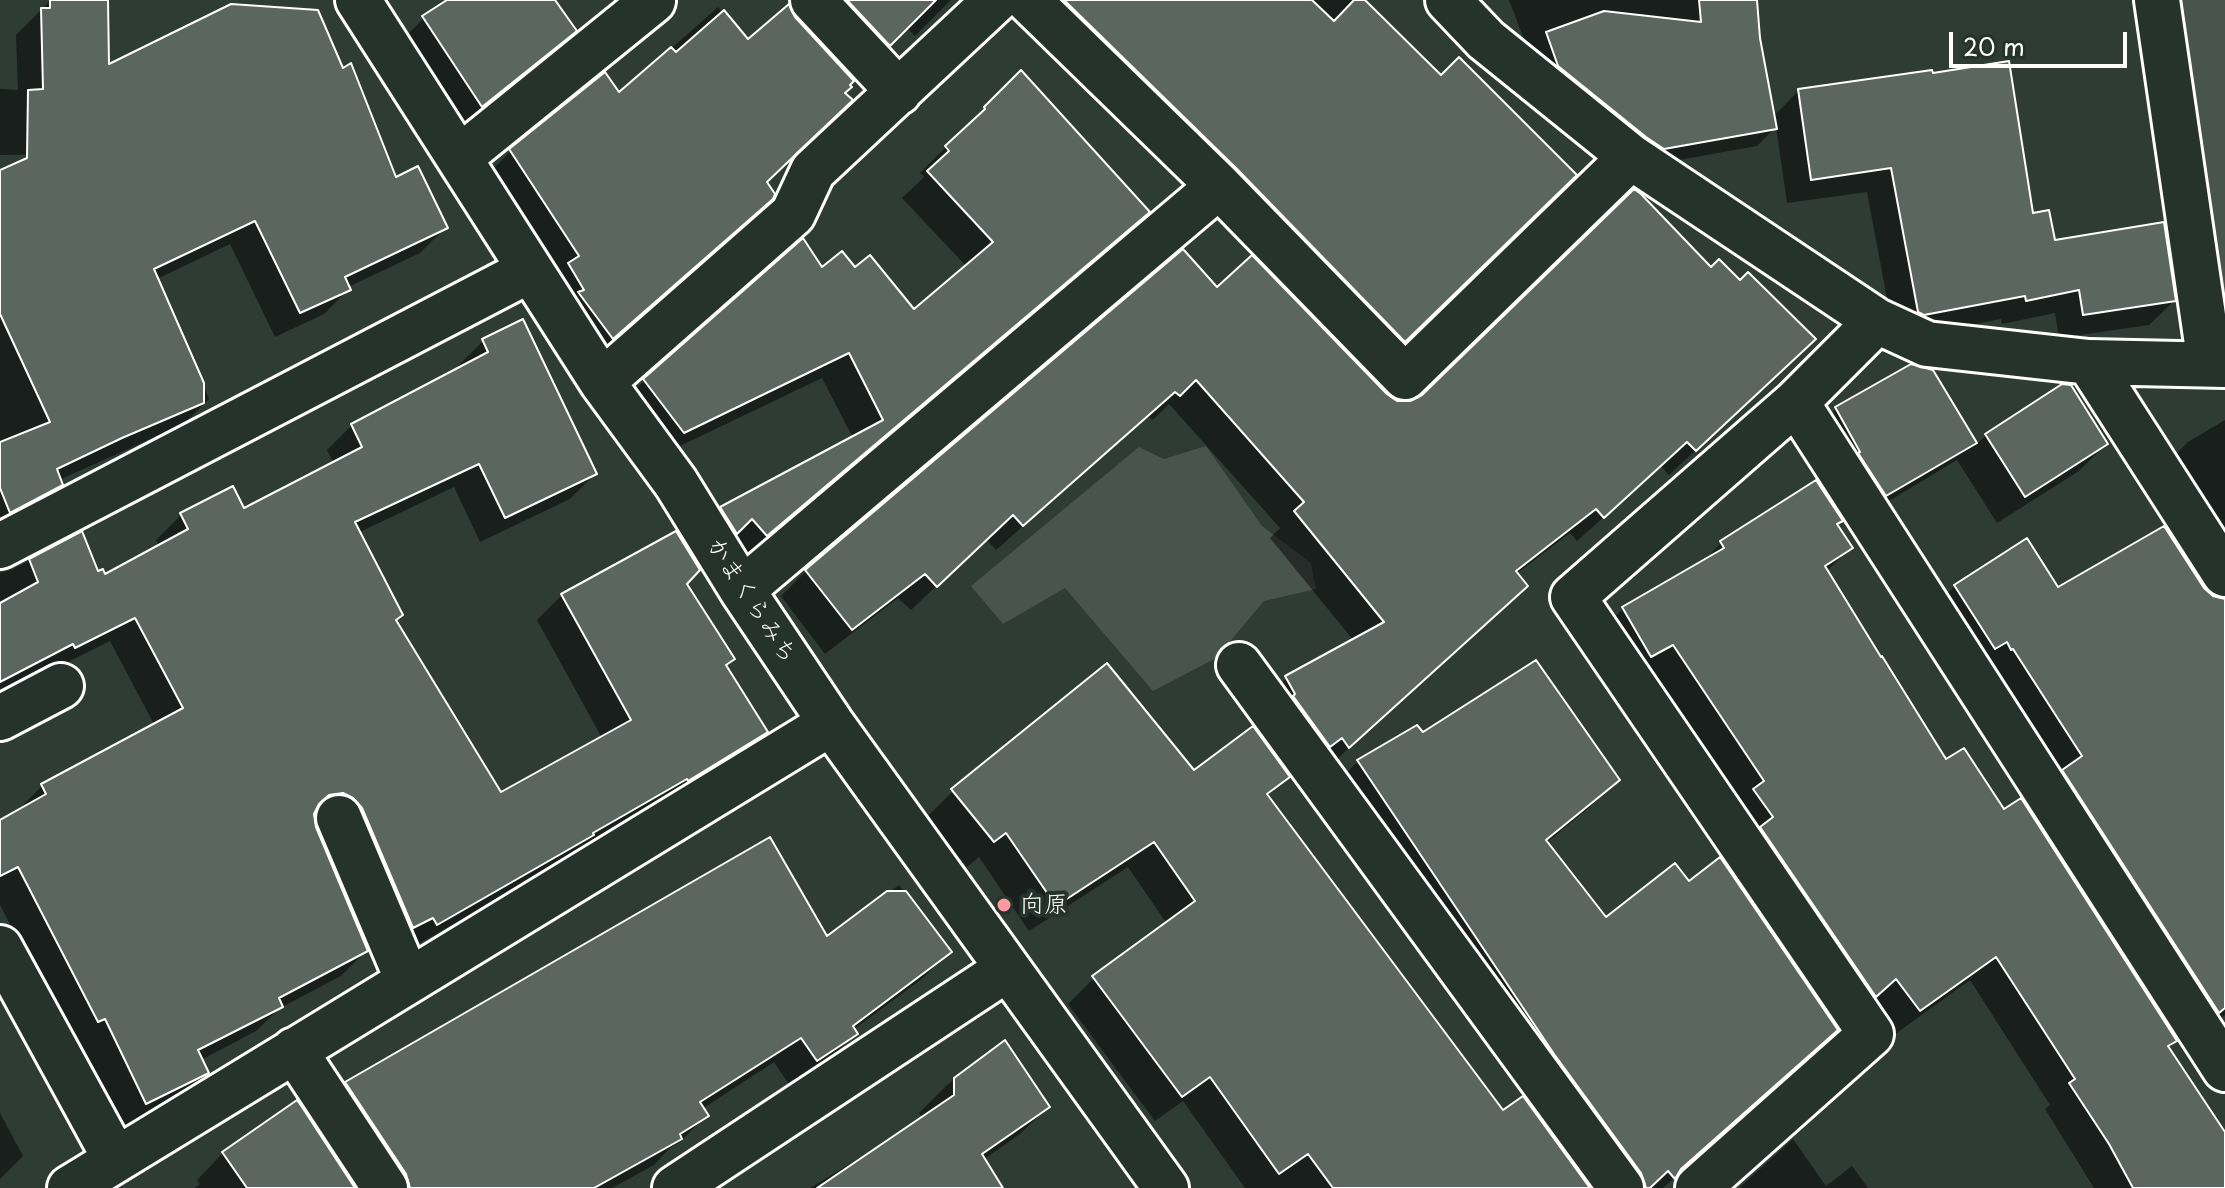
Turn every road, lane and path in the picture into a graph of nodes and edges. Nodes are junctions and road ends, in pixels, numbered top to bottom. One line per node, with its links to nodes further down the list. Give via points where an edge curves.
1 (358, 0): 10 (street, かまくらみち)
2 (813, 0): 8 (street)
3 (996, 0): 8 (street)
4 (1028, 0): 11 (street)
5 (1448, 0): 9 (street, via 1486,40)
6 (2157, 0): 15 (street)
7 (653, 1): 10 (street)
8 (899, 92): 16 (street, via 813,171 793,214)
9 (1631, 157): 11 (street, via 1405,377); 13 (street)
10 (459, 158): 12 (street, かまくらみち)
11 (1219, 186): 20 (street)
12 (530, 270): 16 (street, かまくらみち); 18 (street)
13 (1877, 321): 14 (street, via 1927,344); 17 (street)
14 (2089, 362): 15 (street); 19 (street)
15 (2217, 365)
16 (602, 382): 20 (street, かまくらみち, via 676,483)
17 (1796, 402): 30 (street); 37 (street, via 1573,597 1871,1034)
18 (0, 546)
19 (2225, 574)
20 (742, 590): 24 (street, かまくらみち)
21 (1239, 665): 36 (street)
22 (61, 686): 23 (street)
23 (0, 718)
24 (831, 723): 27 (street, かまくらみち); 28 (street)
25 (339, 818): 28 (street)
26 (0, 948): 31 (street)
27 (1007, 969): 34 (street); 35 (street, かまくらみち)
28 (408, 981): 29 (street)
29 (294, 1050): 31 (street); 33 (street)
30 (2222, 1057)
31 (116, 1160): 32 (street)
32 (70, 1188)
33 (385, 1188)
34 (675, 1188)
35 (1166, 1188)
36 (1621, 1188)
37 (1698, 1188)

